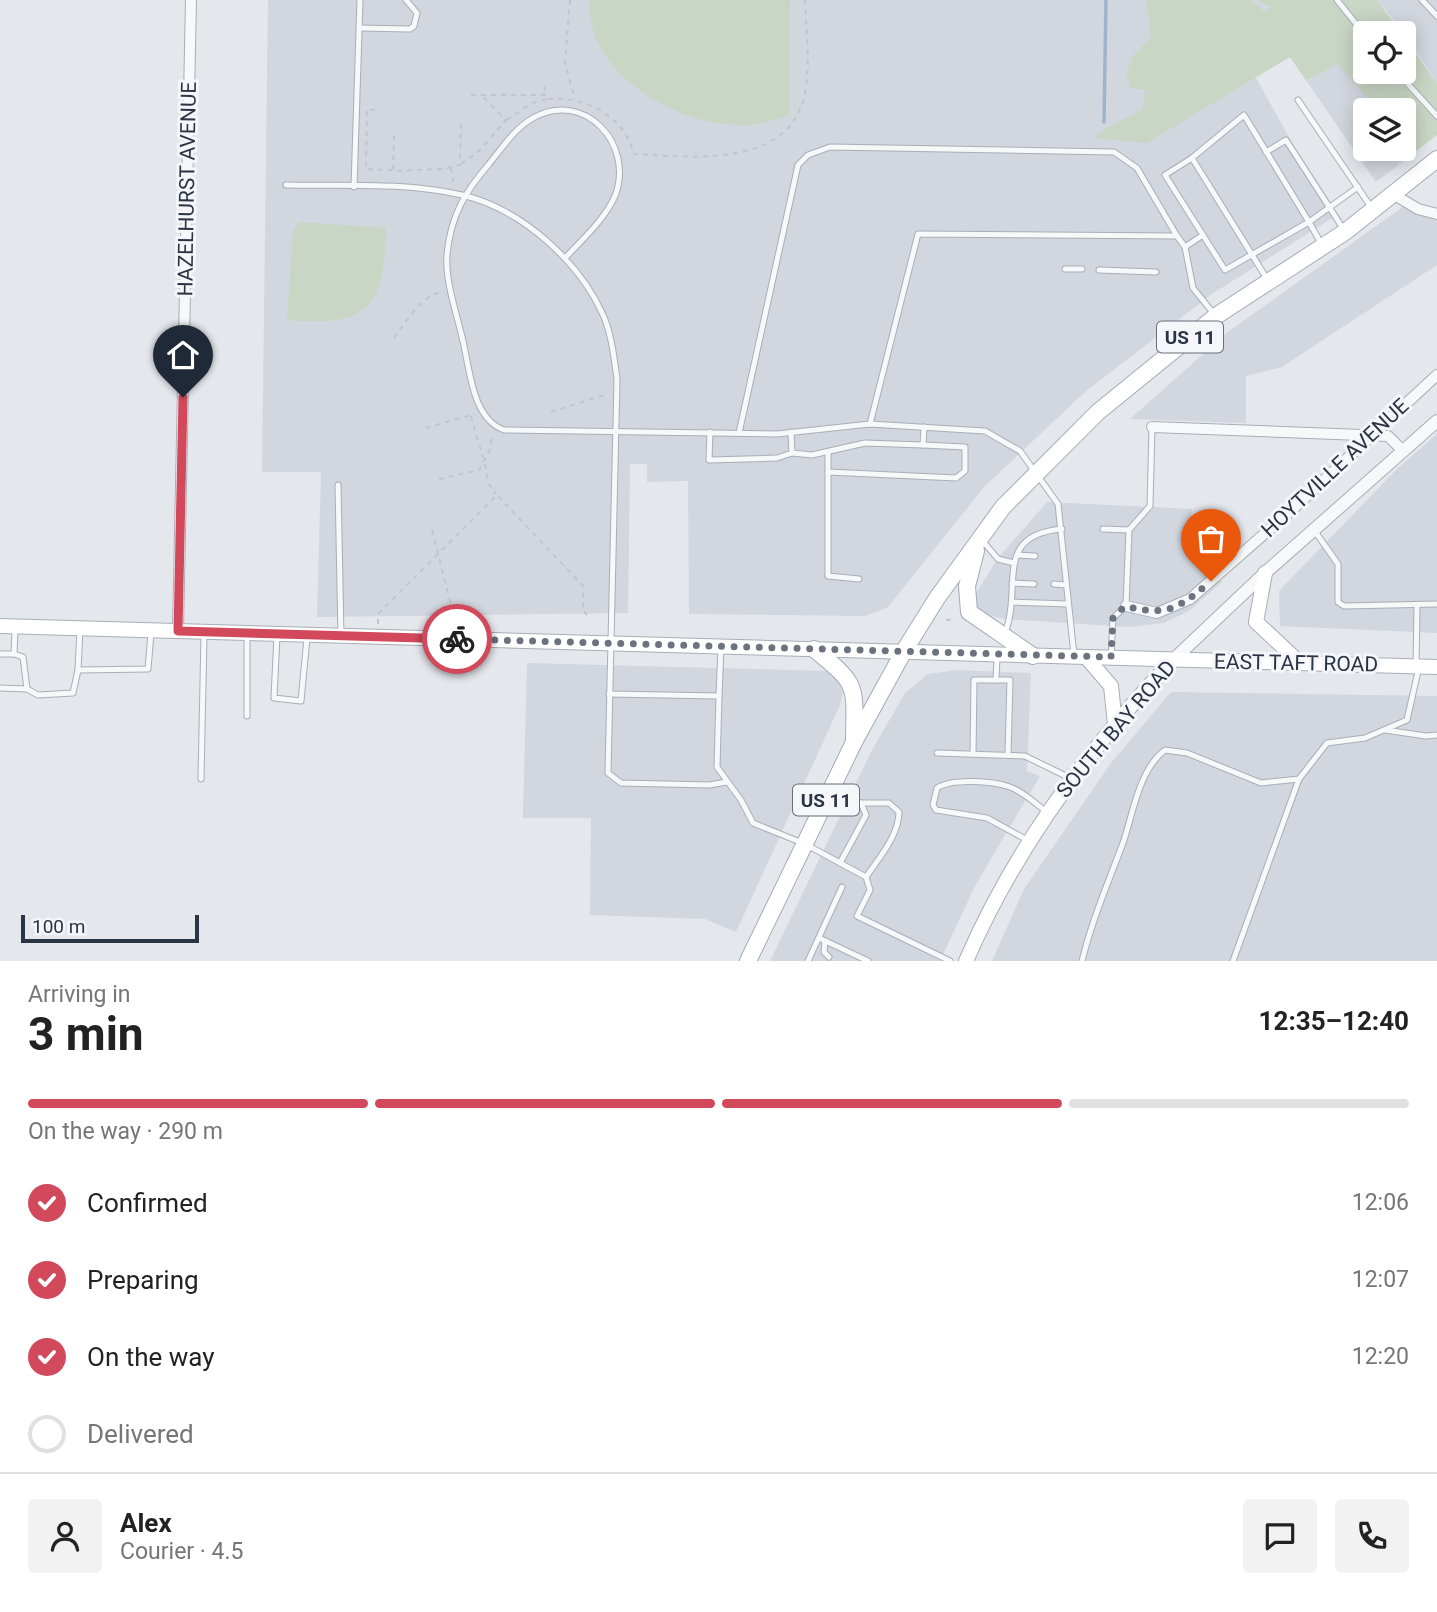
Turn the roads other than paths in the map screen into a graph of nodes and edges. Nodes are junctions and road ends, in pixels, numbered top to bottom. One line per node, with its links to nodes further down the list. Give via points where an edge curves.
1 (191, 0): 79 (street, HAZELHURST AVENUE)
2 (360, 0): 8 (lane)
3 (406, 0): 8 (lane, via 417,13 410,29)
4 (1337, 0): 7 (lane)
5 (1422, 0): 6 (lane)
6 (1437, 16)
7 (1354, 21)
8 (359, 28): 16 (lane)
9 (1408, 84): 11 (lane)
10 (1298, 100): 17 (lane)
11 (1437, 116)
12 (1266, 152): 13 (lane, via 1244,115); 20 (lane, via 1286,140); 23 (lane)
13 (1192, 158): 25 (lane, via 1165,175); 29 (lane)
14 (1436, 163): 18 (main road, US 11)
15 (286, 185): 16 (lane)
16 (354, 187): 19 (lane)
17 (1358, 187): 20 (lane); 21 (lane)
18 (1394, 194): 21 (main road, US 11); 22 (street)
19 (463, 195): 30 (lane, via 519,220); 30 (lane, via 520,127 534,117 575,112 598,124 618,150 621,164 614,198); 45 (lane, via 447,255 451,290 482,413 496,427)
20 (1330, 209): 23 (lane); 24 (lane)
21 (1373, 209): 24 (main road, US 11)
22 (1437, 214)
23 (1309, 222): 27 (lane); 29 (lane)
24 (1345, 232): 27 (main road, US 11)
25 (1203, 235): 28 (lane); 29 (lane, via 1225,270)
26 (1177, 236): 28 (lane); 39 (lane, via 918,234); 44 (lane, via 1137,168 1114,152 830,148 808,155 798,165)
27 (1323, 246): 35 (main road, US 11)
28 (1185, 247): 36 (lane, via 1193,288)
29 (1252, 254): 35 (lane)
30 (565, 258): 45 (lane, via 605,320 617,392)
31 (1065, 268): 32 (lane)
32 (1082, 269)
33 (1099, 270): 34 (lane)
34 (1156, 272)
35 (1268, 282): 36 (main road, US 11)
36 (1216, 316): 52 (main road, US 11, via 1098,412)
37 (1437, 375): 46 (street, HOYTVILLE AVENUE)
38 (1437, 421): 48 (street, SOUTH BAY ROAD)
39 (870, 424): 40 (lane); 43 (lane)
40 (924, 427): 47 (lane); 52 (lane, via 985,430 1020,451)
41 (1152, 427): 46 (street); 56 (lane, via 1150,506)
42 (710, 432): 44 (lane); 45 (lane); 50 (lane, via 709,460 776,458)
43 (791, 432): 44 (lane); 50 (lane)
44 (739, 433)
45 (617, 434): 86 (lane)
46 (1372, 435): 48 (street, via 1393,438); 73 (street, HOYTVILLE AVENUE, via 1190,599 1157,613)
47 (923, 445): 49 (lane, via 866,443); 51 (lane, via 965,447 965,471 956,478)
48 (1403, 451): 57 (street, SOUTH BAY ROAD)
49 (828, 452): 50 (lane); 51 (lane)
50 (792, 453)
51 (828, 472): 65 (lane, via 828,576)
52 (1035, 473): 54 (lane, via 1058,504); 58 (main road, US 11)
53 (338, 485): 84 (lane)
54 (1062, 528): 59 (lane, via 1032,534); 62 (lane)
55 (1102, 529): 56 (lane)
56 (1129, 530): 73 (lane)
57 (1314, 530): 64 (street, SOUTH BAY ROAD); 74 (lane, via 1338,564 1338,602 1344,606)
58 (979, 540): 63 (lane, via 998,559); 85 (main road, via 966,606 973,618); 89 (main road, US 11)
59 (1017, 555): 60 (lane); 63 (lane)
60 (1035, 556)
61 (1055, 557): 62 (lane)
62 (1064, 558): 69 (lane)
63 (1014, 563): 66 (lane)
64 (1265, 573): 96 (street, SOUTH BAY ROAD); 97 (main road, via 1256,622)
65 (859, 579)
66 (1012, 583): 67 (lane); 70 (lane)
67 (1034, 584)
68 (1054, 584): 69 (lane)
69 (1066, 585): 71 (lane)
70 (1012, 601): 71 (lane); 85 (lane)
71 (1068, 604): 94 (lane)
72 (1437, 604): 74 (lane)
73 (1125, 606): 95 (lane, via 1113,618)
74 (1418, 606): 98 (lane)
75 (0, 626): 76 (main road, EAST TAFT ROAD)
76 (15, 626): 77 (main road, EAST TAFT ROAD); 91 (lane)
77 (80, 628): 78 (main road, EAST TAFT ROAD); 100 (lane)
78 (152, 630): 79 (main road, EAST TAFT ROAD); 100 (lane, via 148,669)
79 (178, 631): 80 (main road, EAST TAFT ROAD)
80 (204, 631): 81 (main road, EAST TAFT ROAD); 114 (lane)
81 (247, 633): 82 (main road, EAST TAFT ROAD); 106 (lane)
82 (278, 634): 83 (main road, EAST TAFT ROAD); 83 (lane, via 274,698 301,701)
83 (307, 635): 84 (main road, EAST TAFT ROAD)
84 (341, 636): 86 (main road, EAST TAFT ROAD)
85 (1004, 637): 93 (main road)
86 (612, 644): 87 (main road, EAST TAFT ROAD); 104 (lane)
87 (721, 646): 88 (main road, EAST TAFT ROAD); 105 (lane)
88 (814, 649): 89 (main road, EAST TAFT ROAD); 110 (main road, via 848,677)
89 (904, 651): 92 (main road, EAST TAFT ROAD); 110 (main road, US 11)
90 (0, 654): 91 (lane)
91 (14, 654): 103 (lane, via 23,657)
92 (997, 654): 93 (main road, EAST TAFT ROAD); 101 (lane)
93 (1033, 656): 94 (main road, EAST TAFT ROAD)
94 (1080, 657): 95 (main road, EAST TAFT ROAD); 107 (main road, via 1111,686)
95 (1111, 657): 96 (main road, EAST TAFT ROAD)
96 (1173, 660): 97 (main road, EAST TAFT ROAD); 107 (main road, SOUTH BAY ROAD)
97 (1300, 663): 98 (main road, EAST TAFT ROAD)
98 (1417, 666): 99 (main road, EAST TAFT ROAD); 108 (lane, via 1407,720)
99 (1437, 667)
100 (78, 670): 103 (lane, via 73,692 38,695)
101 (996, 680): 112 (lane, via 974,680); 113 (lane, via 1010,680)
102 (0, 688): 103 (lane)
103 (27, 689)
104 (609, 694): 105 (lane); 117 (lane, via 607,763 608,773 616,781)
105 (719, 696): 117 (lane, via 717,767)
106 (247, 716)
107 (1115, 724): 115 (main road, SOUTH BAY ROAD)
108 (1384, 730): 109 (lane); 116 (lane, via 1365,738 1327,743)
109 (1437, 735)
110 (854, 742): 118 (main road, US 11)
111 (937, 753): 112 (lane)
112 (973, 754): 113 (lane)
113 (1008, 754): 115 (lane, via 1038,759)
114 (201, 779)
115 (1072, 779): 120 (main road, SOUTH BAY ROAD)
116 (1299, 779): 133 (lane, via 1261,783 1187,753 1165,750 1156,756 1094,914); 134 (lane)
117 (727, 782): 122 (lane, via 753,823)
118 (830, 791): 119 (lane); 122 (main road, US 11)
119 (861, 803): 123 (lane, via 866,815); 124 (lane, via 889,803 899,812 889,843)
120 (1048, 813): 121 (main road, SOUTH BAY ROAD); 121 (lane, via 1012,787 996,783 937,788 936,810 987,818)
121 (1029, 841): 132 (main road, SOUTH BAY ROAD)
122 (805, 844): 123 (lane); 128 (main road, US 11)
123 (840, 863): 124 (lane)
124 (866, 877): 131 (lane, via 870,890 857,916)
125 (842, 887): 126 (lane)
126 (822, 940): 127 (lane); 129 (lane); 130 (lane)
127 (829, 957)
128 (748, 961)
129 (808, 961)
130 (868, 961)
131 (950, 961)
132 (966, 961)
133 (1082, 961)
134 (1233, 961)

